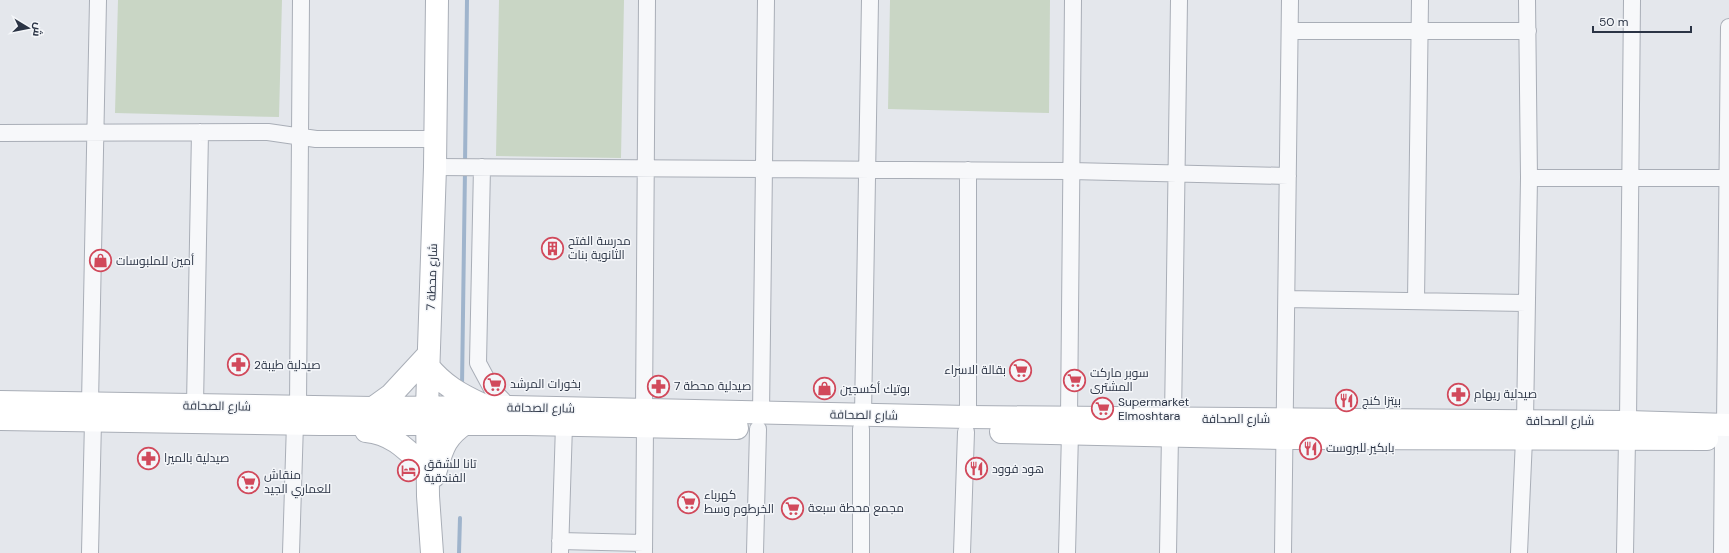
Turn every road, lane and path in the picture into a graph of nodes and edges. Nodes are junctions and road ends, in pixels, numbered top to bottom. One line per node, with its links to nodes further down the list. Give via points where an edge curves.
1 (98, 0): 20 (street)
2 (301, 0): 21 (street)
3 (437, 0): 22 (main road, شارع محطة 7)
4 (647, 0): 25 (street)
5 (766, 0): 26 (street)
6 (870, 0): 27 (street)
7 (1073, 0): 29 (street)
8 (1179, 0): 30 (street)
9 (1290, 0): 14 (street)
10 (1420, 0): 15 (street)
11 (1527, 0): 16 (street)
12 (1632, 0): 33 (street)
13 (1729, 27): 17 (street)
14 (1291, 31): 15 (street); 31 (street)
15 (1420, 31): 16 (street); 37 (street)
16 (1528, 31): 32 (street)
17 (1728, 127): 34 (street)
18 (200, 132): 20 (street); 21 (street, via 268,132); 41 (street)
19 (0, 133): 20 (street)
20 (96, 134): 45 (street)
21 (300, 138): 22 (street); 46 (street)
22 (435, 139): 23 (main road, شارع محطة 7)
23 (435, 166): 24 (street); 39 (main road, شارع محطة 7)
24 (482, 167): 25 (street); 42 (street, via 478,363 492,389)
25 (645, 167): 26 (street); 49 (street)
26 (764, 168): 27 (street); 50 (street)
27 (867, 169): 28 (street); 51 (street)
28 (968, 170): 29 (street); 56 (street)
29 (1071, 171): 30 (street); 57 (street)
30 (1176, 173): 31 (street); 58 (street)
31 (1288, 176): 36 (street)
32 (1529, 178): 33 (street); 38 (street)
33 (1631, 178): 34 (street); 61 (street)
34 (1727, 178): 35 (street)
35 (1728, 239): 62 (street)
36 (1287, 299): 37 (street); 59 (street)
37 (1416, 301): 38 (street)
38 (1527, 303): 60 (street)
39 (428, 361): 43 (main road, via 391,395); 44 (main road, via 435,376 453,390); 47 (main road, شارع محطة 7)
40 (0, 402): 45 (main road, شارع الصحافة)
41 (195, 406): 45 (main road, شارع الصحافة); 46 (main road, شارع الصحافة)
42 (510, 407): 44 (main road, شارع الصحافة); 49 (main road, شارع الصحافة); 54 (street)
43 (372, 408): 46 (main road, شارع الصحافة); 47 (main road, شارع الصحافة)
44 (487, 408): 47 (main road, شارع الصحافة)
45 (92, 412): 46 (main road, شارع الصحافة); 48 (main road, شارع الصحافة); 67 (street)
46 (297, 415): 53 (main road, شارع الصحافة); 68 (street)
47 (427, 416): 52 (main road, شارع الصحافة); 53 (main road, شارع الصحافة); 63 (main road, شارع محطة 7)
48 (0, 419)
49 (644, 419): 50 (main road, شارع الصحافة); 55 (main road, شارع الصحافة); 66 (street)
50 (760, 421): 51 (main road, شارع الصحافة); 70 (street)
51 (862, 422): 56 (main road, شارع الصحافة); 71 (street)
52 (466, 423): 54 (main road, شارع الصحافة); 64 (main road, via 446,441)
53 (320, 424): 63 (main road, via 336,429 384,434 400,444)
54 (526, 424): 55 (main road, شارع الصحافة)
55 (564, 424): 65 (street)
56 (967, 424): 57 (main road, شارع الصحافة); 72 (street)
57 (1070, 426): 58 (main road, شارع الصحافة); 73 (street)
58 (1172, 427): 59 (main road, شارع الصحافة); 74 (street)
59 (1285, 429): 60 (main road, شارع الصحافة); 75 (street)
60 (1525, 430): 61 (main road, شارع الصحافة); 76 (street)
61 (1628, 430): 62 (main road, شارع الصحافة); 77 (street)
62 (1726, 432): 78 (street)
63 (428, 470): 64 (main road, شارع محطة 7)
64 (428, 496): 69 (main road, شارع محطة 7)
65 (560, 547): 66 (street)
66 (644, 548)
67 (90, 553)
68 (291, 553)
69 (432, 553)
70 (755, 553)
71 (861, 553)
72 (962, 553)
73 (1067, 553)
74 (1168, 553)
75 (1283, 553)
76 (1519, 553)
77 (1625, 553)
78 (1722, 553)

